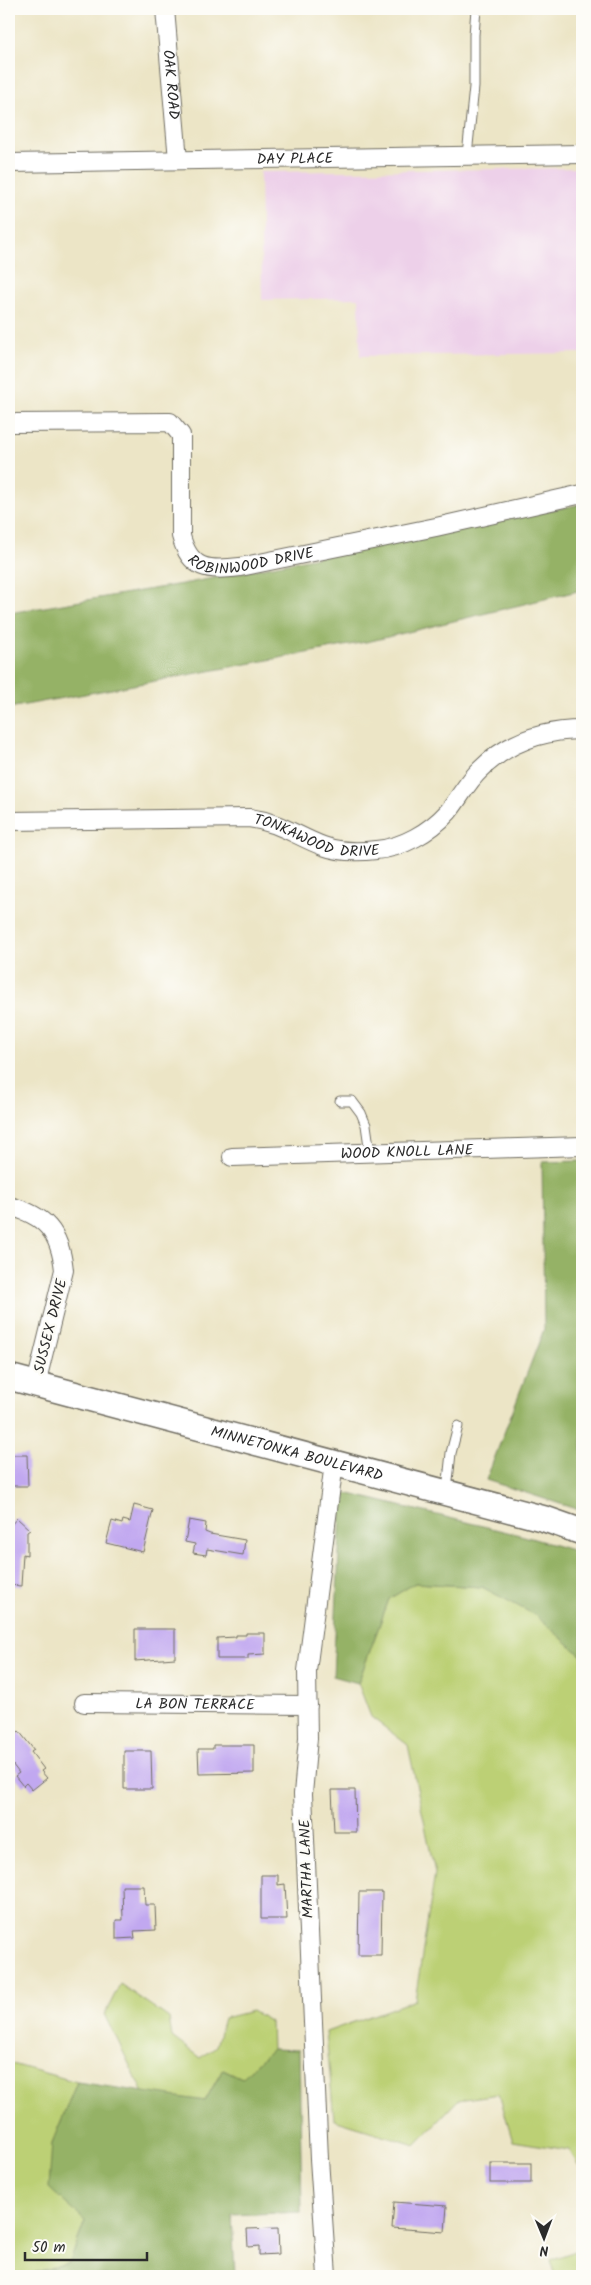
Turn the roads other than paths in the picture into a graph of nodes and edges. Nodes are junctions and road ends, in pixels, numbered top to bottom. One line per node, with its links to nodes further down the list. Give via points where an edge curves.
1 (165, 9): 5 (street, OAK ROAD)
2 (476, 9): 4 (lane, via 474,87)
3 (582, 154): 4 (street, DAY PLACE)
4 (467, 155): 5 (street, DAY PLACE)
5 (178, 160): 6 (street, DAY PLACE)
6 (9, 163)
7 (9, 422): 8 (street, ROBINWOOD DRIVE, via 170,422 181,435 181,536 185,550 193,561 216,570 436,527)
8 (582, 494)
9 (582, 730): 10 (street, TONKAWOOD DRIVE, via 543,734 512,745 478,771 447,813 426,831 403,844 377,850 350,851 324,846 284,826 249,818)
10 (9, 821)
11 (340, 1101): 13 (lane, via 352,1101 361,1113)
12 (582, 1146): 13 (street, WOOD KNOLL LANE)
13 (370, 1153): 14 (street, WOOD KNOLL LANE)
14 (232, 1157)
15 (9, 1206): 17 (street, SUSSEX DRIVE, via 31,1212 44,1222 63,1252 64,1270)
16 (9, 1377): 17 (main road, MINNETONKA BOULEVARD)
17 (36, 1384): 19 (main road, MINNETONKA BOULEVARD)
18 (458, 1426): 20 (lane)
19 (334, 1463): 20 (main road, MINNETONKA BOULEVARD); 23 (street, MARTHA LANE, via 307,1671)
20 (447, 1493): 21 (main road, MINNETONKA BOULEVARD)
21 (582, 1532)
22 (84, 1703): 23 (street, LA BON TERRACE)
23 (308, 1705): 24 (street, MARTHA LANE, via 303,1794)
24 (327, 2276)

